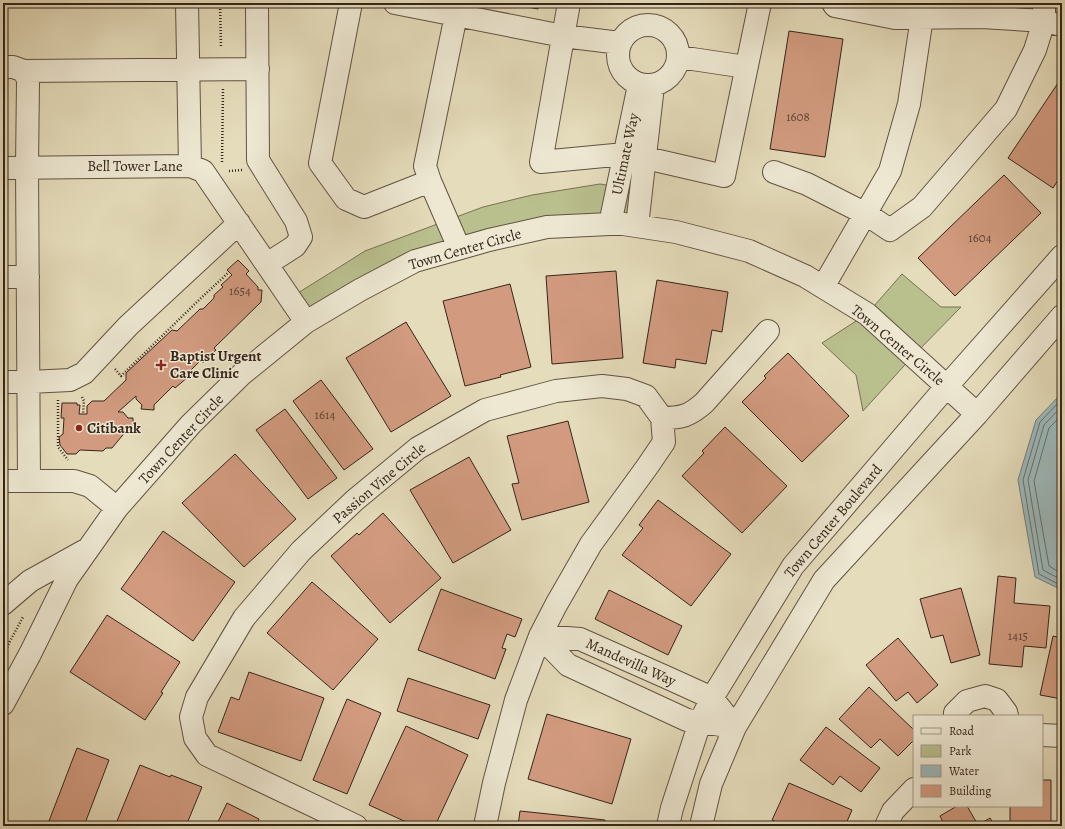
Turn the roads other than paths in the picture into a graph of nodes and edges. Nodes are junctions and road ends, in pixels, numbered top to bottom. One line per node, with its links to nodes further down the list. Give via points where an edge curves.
1 (187, 3): 17 (street)
2 (257, 3): 16 (street)
3 (351, 3): 26 (street, via 320,163 346,199 364,207)
4 (395, 3): 8 (street)
5 (569, 3): 11 (street)
6 (760, 3): 15 (street)
7 (833, 3): 10 (street, via 835,6 895,18)
8 (456, 14): 11 (street); 26 (street, via 425,166)
9 (1050, 16): 10 (street); 27 (street, via 1006,109 922,207 890,230)
10 (922, 18): 27 (street, via 909,104 890,172)
11 (563, 36): 12 (street); 20 (street, via 541,162)
12 (620, 43): 13 (street, via 626,34 635,28 645,25 656,26 673,37 678,46); 19 (street, via 618,63 623,72 630,80)
13 (679, 57): 15 (street); 19 (street, via 677,67 671,76 663,82)
14 (3, 67): 18 (street, via 13,67)
15 (746, 67): 21 (street, via 724,176)
16 (258, 69): 17 (street); 33 (street, via 258,160 296,221 301,237 295,246)
17 (188, 70): 18 (street); 22 (street)
18 (24, 72): 23 (street, via 28,80)
19 (646, 85): 20 (street, Ultimate Way); 21 (street, Ultimate Way)
20 (624, 154): 21 (street); 29 (street, Ultimate Way)
21 (646, 158): 30 (street, Ultimate Way)
22 (190, 166): 23 (street, Bell Tower Lane); 28 (street, Bell Tower Lane, via 203,171)
23 (27, 167): 24 (street, Bell Tower Lane); 35 (street)
24 (3, 168)
25 (774, 172): 27 (street, via 808,184)
26 (430, 181): 31 (street)
27 (866, 214): 36 (street)
28 (239, 224): 33 (street, Bell Tower Lane); 41 (street, via 128,326 84,373 70,380)
29 (610, 224): 30 (street, Town Center Circle); 31 (street, Town Center Circle, via 547,227)
30 (637, 226): 36 (street, Town Center Circle, via 676,232 749,251 805,276)
31 (459, 248): 38 (street, Town Center Circle, via 415,261)
32 (1062, 256): 42 (street, Town Center Boulevard)
33 (267, 264): 38 (street, Bell Tower Lane)
34 (3, 277): 35 (street)
35 (28, 277): 41 (street)
36 (823, 287): 42 (street, Town Center Circle, via 867,314)
37 (1062, 316): 43 (street, Town Center Boulevard)
38 (306, 322): 47 (street, Town Center Circle, via 242,374 191,424)
39 (768, 331): 44 (street, via 704,403 685,416)
40 (3, 382): 41 (street)
41 (29, 382): 46 (street)
42 (947, 386): 43 (street, Town Center Circle); 51 (street, Town Center Boulevard, via 793,566)
43 (977, 414): 56 (street, Town Center Boulevard, via 824,580)
44 (662, 418): 50 (street, via 664,442 591,544); 60 (street, Passion Vine Circle, via 646,396 627,389 602,386 556,391 485,410 418,448 356,500 301,551 244,618 197,698 190,717 195,738 207,755)
45 (3, 481): 46 (street)
46 (30, 481): 47 (street, via 74,481 90,486)
47 (117, 508): 48 (street, Town Center Circle)
48 (90, 547): 49 (street, via 30,581); 52 (street, Town Center Circle, via 67,579)
49 (3, 604)
50 (540, 636): 51 (street, Mandevilla Way, via 580,639); 55 (street, Mandevilla Way, via 568,665 687,720); 61 (street, via 516,700)
51 (712, 698): 55 (street, Town Center Boulevard); 56 (street, Mandevilla Way)
52 (3, 704)
53 (955, 715): 54 (street, via 967,701 984,696 997,700)
54 (1008, 715)
55 (700, 722): 56 (street, Mandevilla Way); 62 (street, Town Center Boulevard)
56 (735, 728): 63 (street, Town Center Boulevard, via 711,784)
57 (1043, 735): 58 (street)
58 (1062, 736)
59 (913, 790): 64 (street, via 893,811)
60 (356, 826)
61 (485, 826)
62 (668, 826)
63 (701, 826)
64 (886, 826)

